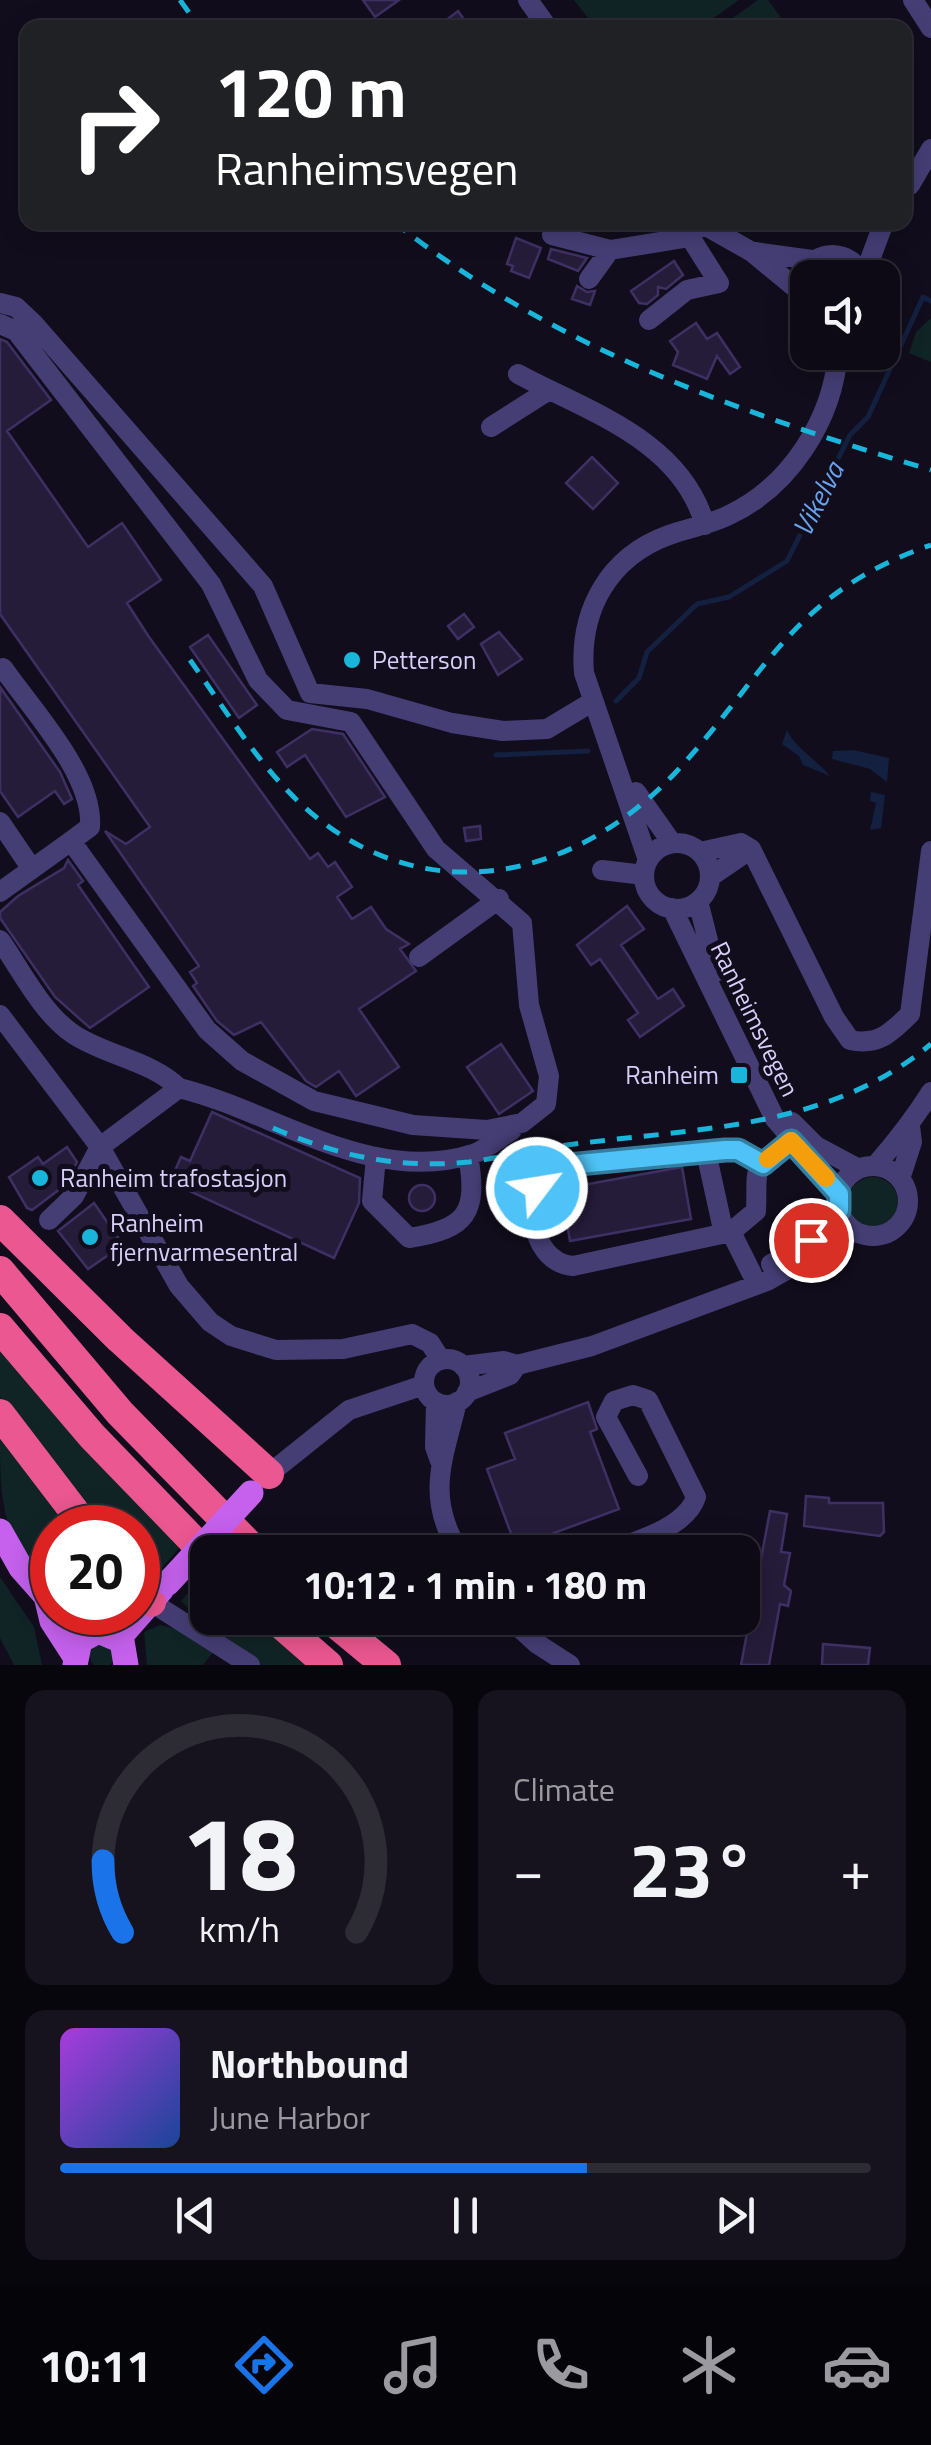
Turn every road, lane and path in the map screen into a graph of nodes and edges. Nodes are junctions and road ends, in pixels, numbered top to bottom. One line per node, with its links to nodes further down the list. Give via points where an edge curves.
1 (913, 0): 2 (street)
2 (931, 28)
3 (931, 149): 4 (street)
4 (912, 181)
5 (683, 230): 11 (street)
6 (699, 230): 20 (street, via 719,283 687,290)
7 (706, 230): 12 (street)
8 (872, 230): 13 (street)
9 (879, 230): 16 (street)
10 (552, 235): 11 (street)
11 (610, 250): 17 (street)
12 (752, 252): 14 (street); 18 (street)
13 (837, 254): 14 (street); 15 (street)
14 (812, 260)
15 (851, 260)
16 (869, 260)
17 (589, 280)
18 (790, 283)
19 (0, 303): 30 (street, via 16,307 34,324 229,543 263,586 310,680 310,693 367,699 503,732 547,728)
20 (648, 320)
21 (0, 324): 43 (street, via 16,331 211,584 258,680 287,710 350,722 436,848)
22 (825, 370): 26 (street)
23 (834, 370): 26 (street)
24 (518, 374): 25 (street)
25 (549, 390): 27 (street); 28 (street, via 660,450 684,478)
26 (826, 403): 28 (street, via 807,446 779,482)
27 (490, 428)
28 (705, 525): 30 (street, via 632,554 607,578 590,608 582,650)
29 (3, 668): 33 (street, via 78,774 92,806 90,827)
30 (594, 706): 31 (street)
31 (616, 758): 34 (street); 38 (street)
32 (0, 822): 39 (street)
33 (71, 841): 39 (street); 51 (street, via 207,1030 242,1061 348,1112 488,1130)
34 (672, 844): 37 (street); 38 (street, via 658,849)
35 (751, 849): 36 (street, via 834,1017 850,1040 868,1044 910,1014); 37 (street, via 741,844); 41 (street)
36 (931, 851)
37 (700, 852): 41 (street)
38 (646, 868): 40 (street); 45 (street, via 652,897)
39 (32, 869): 42 (street)
40 (602, 870)
41 (710, 878): 44 (street)
42 (0, 892)
43 (499, 899): 47 (street); 51 (street, via 522,923 529,1005 549,1076 546,1104)
44 (698, 901): 45 (street); 59 (street, Ranheimsvegen, via 710,960 788,1116 816,1146)
45 (672, 908): 53 (street, Ranheimsvegen)
46 (0, 940): 49 (street, via 72,1034)
47 (419, 957)
48 (0, 1015): 54 (street, via 16,1046)
49 (179, 1088): 54 (street); 57 (street)
50 (931, 1092): 52 (street)
51 (522, 1123): 56 (street)
52 (910, 1126): 59 (street); 60 (street)
53 (791, 1141): 58 (street); 61 (street, Ranheimsvegen)
54 (100, 1147): 63 (street, via 74,1196); 70 (street, via 179,1286 231,1336 276,1350 314,1352 412,1334 430,1342)
55 (706, 1152): 58 (street, via 738,1150); 65 (street); 65 (street, via 558,1169 537,1188 534,1216 543,1244 561,1265)
56 (468, 1155): 57 (street); 57 (street, via 475,1193 463,1218 446,1232 410,1238 372,1201)
57 (376, 1158)
58 (763, 1164): 65 (street, via 753,1178 756,1211)
59 (867, 1168): 60 (street); 61 (street, via 846,1179)
60 (900, 1179): 64 (street, via 908,1197 899,1224 873,1236)
61 (839, 1202): 64 (street); 67 (street, via 811,1240)
62 (0, 1220): 76 (highway)
63 (48, 1220)
64 (854, 1231): 68 (street, via 767,1281)
65 (728, 1233): 67 (street)
66 (0, 1271): 79 (highway, via 120,1414)
67 (752, 1274): 68 (street)
68 (704, 1302): 71 (street, via 605,1341)
69 (0, 1328): 82 (highway)
70 (441, 1360): 72 (street); 73 (street, via 426,1371)
71 (516, 1365): 72 (street, via 504,1360); 73 (street, via 510,1374)
72 (463, 1366): 73 (street, via 470,1378)
73 (446, 1395): 76 (street, via 349,1410); 80 (street, via 435,1448 439,1510)
74 (0, 1414): 77 (highway)
75 (638, 1476): 81 (street, via 606,1417 614,1401 632,1395 648,1400 696,1497 687,1513)
76 (260, 1483): 84 (main road, bridge)
77 (69, 1505)
78 (0, 1531): 83 (main road)
79 (239, 1535)
80 (450, 1535)
81 (651, 1535)
82 (190, 1537)
83 (30, 1578)
84 (160, 1583)
85 (160, 1597): 94 (street)
86 (60, 1635): 93 (main road)
87 (89, 1635): 93 (main road)
88 (97, 1635): 92 (main road)
89 (294, 1635): 95 (highway)
90 (350, 1635): 96 (highway)
91 (527, 1635): 97 (street)
92 (126, 1657)
93 (75, 1660)
94 (250, 1665)
95 (328, 1665)
96 (386, 1665)
97 (570, 1665)

